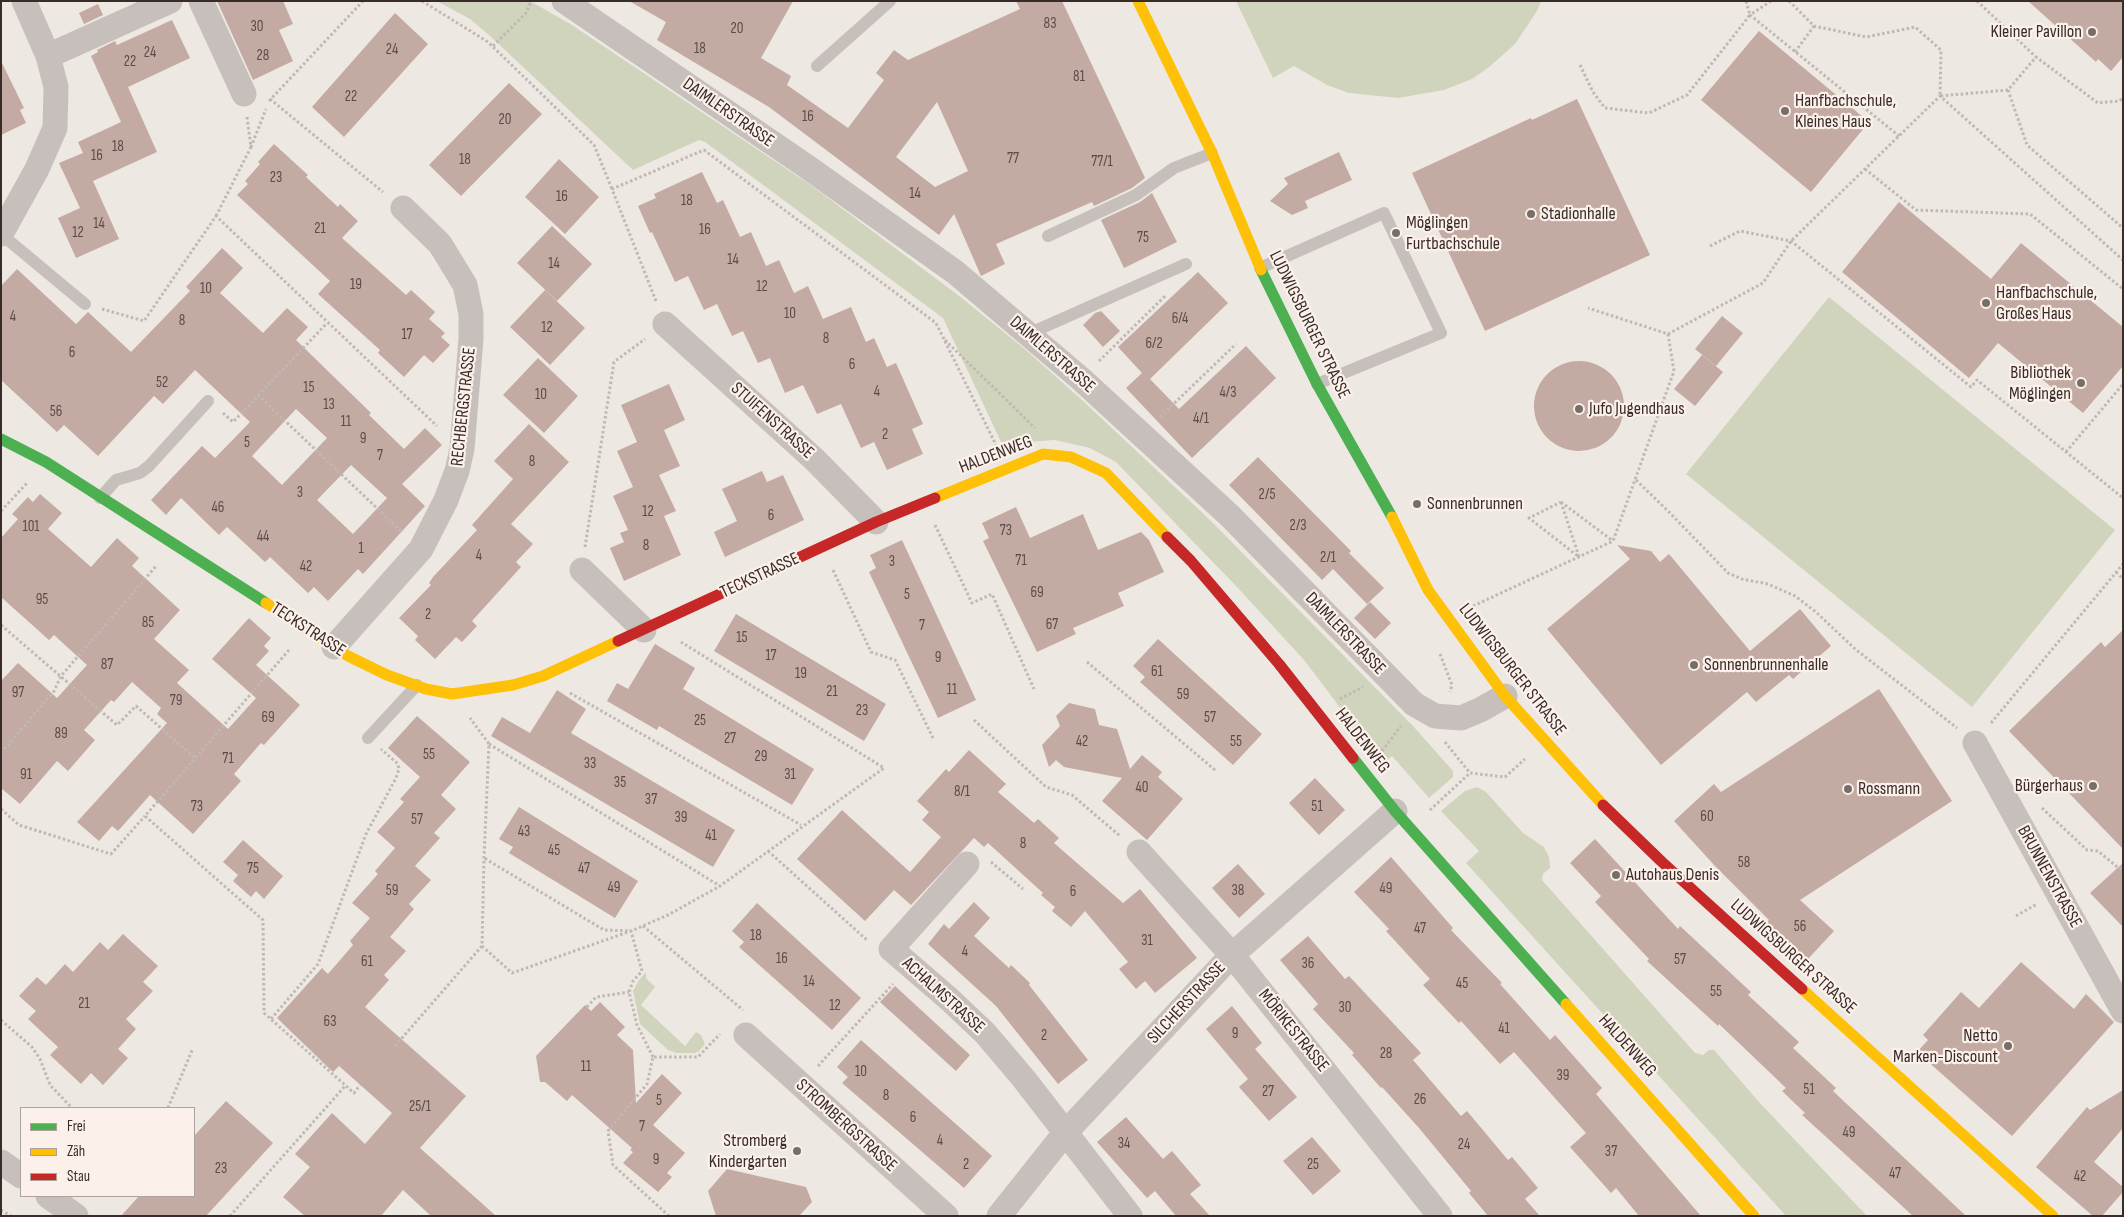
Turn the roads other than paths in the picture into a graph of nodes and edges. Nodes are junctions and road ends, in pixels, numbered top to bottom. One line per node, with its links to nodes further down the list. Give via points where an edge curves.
1 (24, 1): 7 (street)
2 (170, 1): 7 (street)
3 (201, 1): 9 (street)
4 (564, 1): 18 (street, DAIMLERSTRASSE, via 955,272)
5 (890, 1): 8 (lane)
6 (1138, 1): 10 (street, LUDWIGSBURGER STRASSE)
7 (48, 56): 12 (street, via 56,87 55,128 38,169)
8 (817, 66)
9 (244, 94)
10 (1212, 153): 13 (lane, via 1174,168 1136,195); 15 (street, LUDWIGSBURGER STRASSE)
11 (403, 208): 26 (street, RECHBERGSTRASSE, via 440,244 466,284 471,339 462,449 446,500 421,549)
12 (1, 234): 16 (lane)
13 (1048, 236)
14 (1186, 264): 18 (lane)
15 (1260, 268): 19 (street, LUDWIGSBURGER STRASSE); 19 (lane, via 1384,213 1441,333)
16 (85, 304)
17 (664, 324): 23 (street, STUIFENSTRASSE, via 815,460)
18 (1028, 334): 28 (street, DAIMLERSTRASSE, via 1081,378 1230,516 1382,671 1431,705 1461,718)
19 (1317, 384): 28 (street, LUDWIGSBURGER STRASSE, via 1394,521 1428,590)
20 (208, 401): 22 (lane, via 149,466 140,473 116,480)
21 (1, 439): 22 (street, TECKSTRASSE, via 46,462)
22 (100, 498): 26 (street, TECKSTRASSE)
23 (876, 522): 25 (street, TECKSTRASSE); 31 (street, HALDENWEG, via 1043,454 1071,457 1106,473 1191,561 1279,664)
24 (582, 570): 25 (street)
25 (649, 628): 27 (street, TECKSTRASSE, via 543,676 513,685 452,694)
26 (334, 648): 27 (street, TECKSTRASSE, via 366,666)
27 (417, 685): 29 (lane)
28 (1506, 696): 47 (street, LUDWIGSBURGER STRASSE, via 1592,795 1662,862)
29 (368, 738)
30 (1975, 743): 35 (street, BRUNNENSTRASSE)
31 (1395, 811): 34 (street, SILCHERSTRASSE); 46 (street, HALDENWEG)
32 (1139, 852): 34 (street, MÖRIKESTRASSE)
33 (966, 864): 37 (street, ACHALMSTRASSE, via 891,949 985,1033)
34 (1232, 955): 37 (street, SILCHERSTRASSE); 45 (street, MÖRIKESTRASSE)
35 (2123, 1011)
36 (746, 1036): 42 (street, STROMBERGSTRASSE)
37 (1065, 1133): 43 (street, SILCHERSTRASSE); 44 (street, ACHALMSTRASSE)
38 (1, 1162): 39 (street)
39 (20, 1175)
40 (49, 1197): 41 (street)
41 (76, 1216)
42 (946, 1216)
43 (998, 1216)
44 (1130, 1216)
45 (1440, 1216)
46 (1754, 1216)
47 (2053, 1216)

